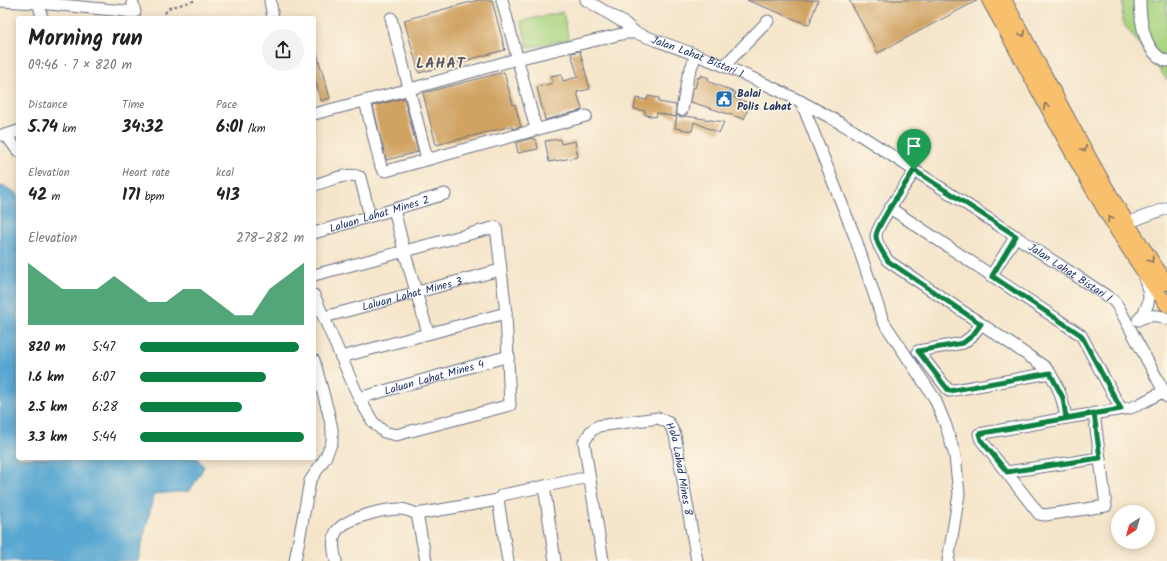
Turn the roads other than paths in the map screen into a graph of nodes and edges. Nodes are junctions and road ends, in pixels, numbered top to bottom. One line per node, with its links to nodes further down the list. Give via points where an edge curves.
1 (132, 0): 9 (street, via 135,12)
2 (270, 0): 11 (street)
3 (502, 0): 16 (street)
4 (586, 0): 14 (street, Jalan Lahat Bistari 1)
5 (989, 0): 41 (main road, one-way to 5, via 1071,152)
6 (1004, 0): 37 (main road, one-way to 37, via 1089,159)
7 (1140, 0): 17 (street, via 1140,16 1150,47)
8 (0, 1): 9 (street)
9 (38, 2): 10 (street)
10 (42, 16)
11 (273, 16)
12 (390, 18): 19 (street)
13 (768, 21): 18 (street)
14 (636, 32): 15 (street, Jalan Lahat Bistari 1); 16 (street)
15 (696, 55): 18 (street, Jalan Lahat Bistari 1); 22 (street, via 688,76)
16 (517, 59): 19 (street); 25 (street)
17 (1167, 61)
18 (724, 66): 21 (street, Jalan Lahat Bistari 1)
19 (410, 89): 20 (street); 29 (street)
20 (365, 101): 23 (street); 29 (street, via 383,170)
21 (801, 101): 30 (street, Jalan Lahat Bistari 1, via 854,131); 78 (street, via 855,237 883,322 935,399 946,426 955,456 959,494)
22 (682, 110)
23 (316, 113)
24 (586, 116): 25 (street)
25 (536, 129): 29 (street)
26 (16, 131): 27 (street)
27 (3, 135): 28 (street)
28 (16, 149)
29 (427, 159)
30 (914, 170): 33 (street); 39 (street, Jalan Lahat Bistari 1)
31 (316, 184): 36 (street, via 348,175 360,177)
32 (445, 194): 35 (street, Laluan Lahat Mines 2)
33 (890, 208): 44 (street); 53 (street, via 876,235 888,261)
34 (1167, 208): 37 (street)
35 (394, 209): 36 (street, Laluan Lahat Mines 2); 40 (street)
36 (370, 216): 38 (street, Laluan Lahat Mines 2)
37 (1127, 223): 45 (main road, one-way to 45)
38 (316, 232)
39 (1016, 236): 44 (street); 54 (street, Jalan Lahat Bistari 1, via 1114,301)
40 (404, 250): 42 (street, via 496,227); 43 (street); 46 (street)
41 (1138, 264): 48 (main road); 51 (street, via 1150,294 1146,310)
42 (500, 270): 46 (street, Laluan Lahat Mines 3); 49 (street)
43 (316, 274)
44 (992, 276): 62 (street, via 1081,335)
45 (1167, 283)
46 (416, 292): 50 (street, Laluan Lahat Mines 3); 55 (street)
47 (316, 299): 50 (street)
48 (1167, 305)
49 (506, 313): 55 (street); 56 (street)
50 (324, 317): 57 (street)
51 (1140, 318): 52 (street, via 1157,316); 54 (street)
52 (1167, 319)
53 (981, 324): 59 (street, via 1038,362); 59 (street, via 963,343 918,351 949,391)
54 (1129, 326): 60 (street, Jalan Lahat Bistari 1)
55 (428, 333): 57 (street)
56 (509, 356): 61 (street, Laluan Lahat Mines 4); 61 (street, via 510,405 396,435 384,432 373,422)
57 (341, 357): 61 (street)
58 (316, 367): 71 (street, via 332,429 332,442 310,481)
59 (1050, 373): 64 (street, via 1063,398)
60 (1165, 394): 62 (street)
61 (359, 398)
62 (1121, 409): 63 (street)
63 (1094, 413): 64 (street); 65 (street)
64 (1066, 418): 66 (street, via 979,434)
65 (1100, 458): 66 (street); 66 (street, via 1106,506 1039,514)
66 (1007, 472)
67 (589, 477): 68 (street); 76 (street); 77 (street, Hala Lahad Mines 8, via 584,442 598,426 658,418 669,423 675,435)
68 (544, 486): 69 (street, via 502,495); 75 (street)
69 (498, 500): 70 (street); 74 (street)
70 (417, 514): 72 (street, via 401,509 371,514 340,527 333,542); 73 (street)
71 (295, 561)
72 (336, 561)
73 (426, 561)
74 (508, 561)
75 (555, 561)
76 (603, 561)
77 (697, 561)
78 (948, 561)

